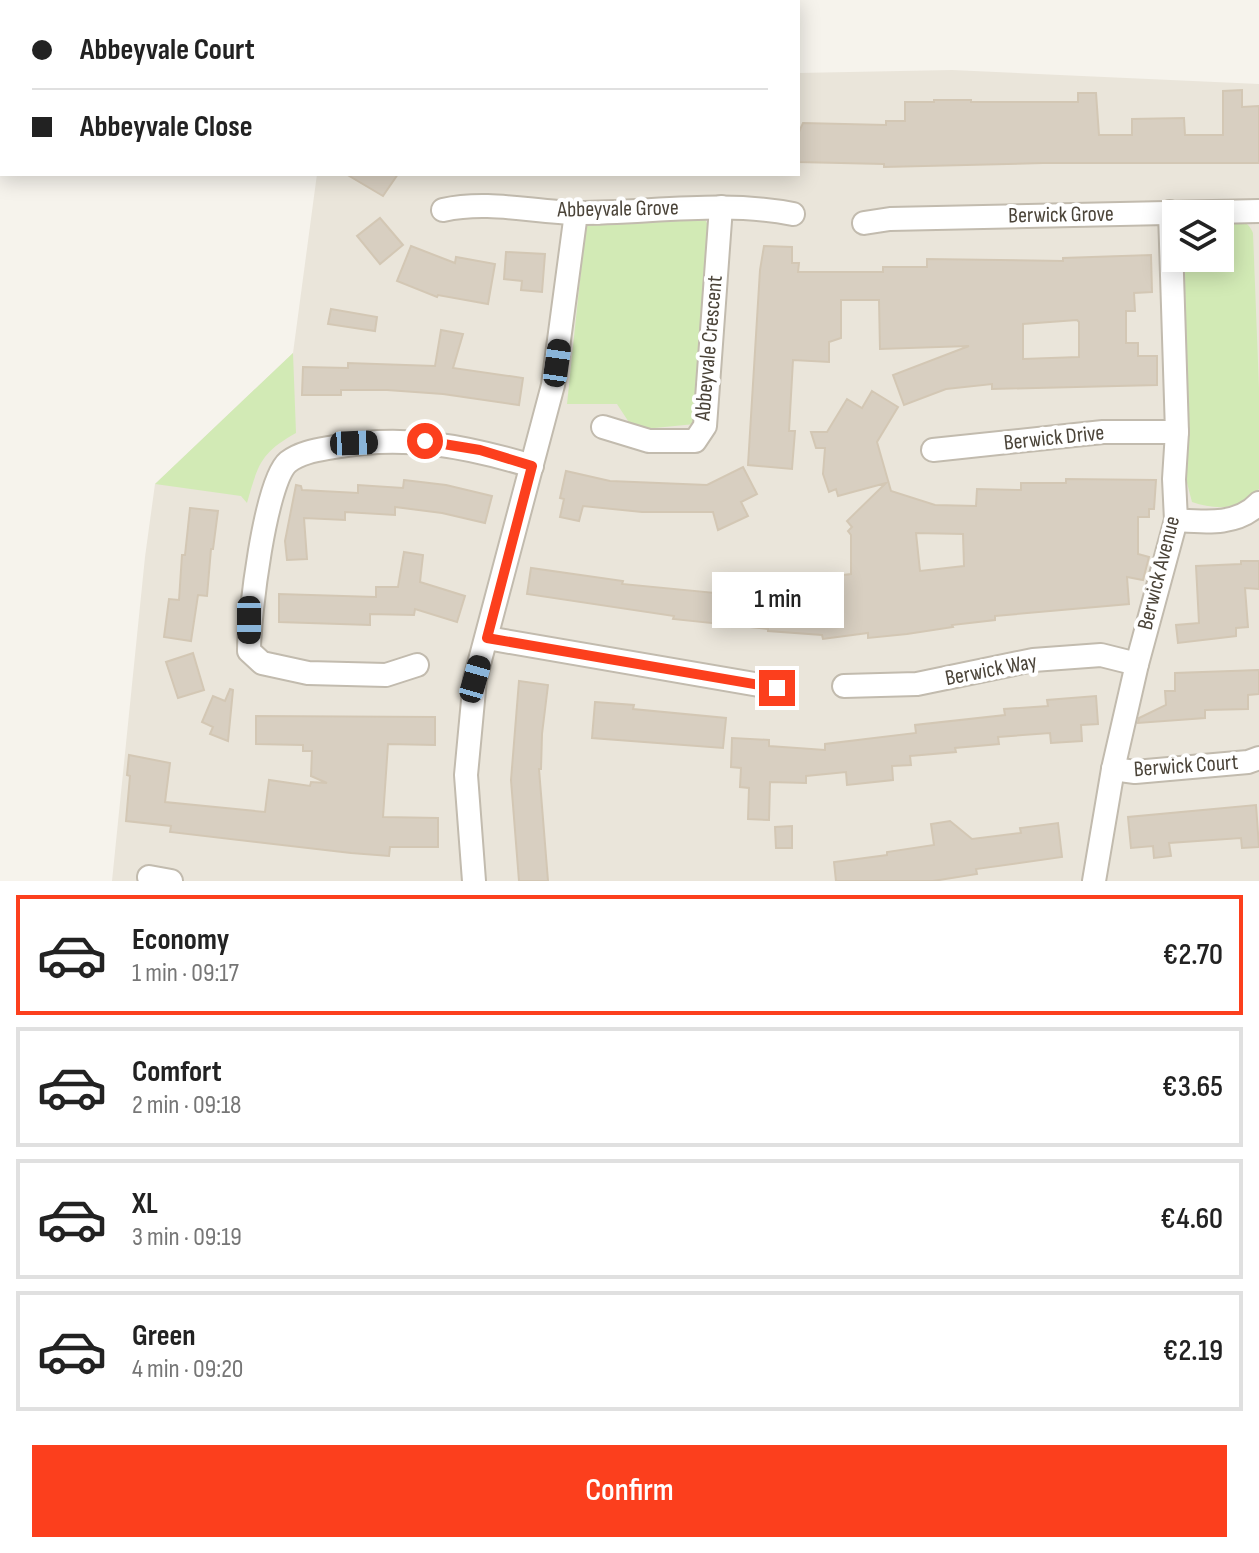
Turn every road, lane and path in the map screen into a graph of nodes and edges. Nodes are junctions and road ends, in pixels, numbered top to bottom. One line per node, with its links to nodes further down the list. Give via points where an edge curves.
1 (721, 207): 6 (street, Abbeyvale Grove); 7 (street, Abbeyvale Grove); 10 (street, Abbeyvale Crescent, via 705,426 695,441 649,441)
2 (443, 210): 6 (street, Abbeyvale Grove, via 470,204)
3 (1234, 211): 4 (street, Berwick Grove)
4 (1259, 211)
5 (1162, 212): 8 (street, Berwick Grove)
6 (576, 213): 13 (street, via 553,385)
7 (793, 214)
8 (864, 223)
9 (1172, 272): 11 (street, Berwick Avenue)
10 (603, 427)
11 (1177, 432): 12 (street, Berwick Drive, via 1103,432); 15 (street, Berwick Avenue)
12 (933, 450)
13 (532, 466): 16 (street); 18 (street, via 425,441 354,443 307,452 286,464 273,487 249,620 249,651 262,663 308,673 386,675)
14 (1259, 503): 15 (street, via 1252,511 1217,523)
15 (1176, 520): 17 (street, Berwick Avenue)
16 (487, 638): 20 (street); 23 (street, via 475,679 467,749)
17 (1137, 664): 19 (street, Berwick Way, via 1101,655 1033,660 917,684); 22 (street, Berwick Avenue)
18 (417, 665)
19 (844, 686)
20 (777, 688)
21 (1259, 758): 22 (street, Berwick Court, via 1135,772)
22 (1113, 769): 24 (street, Berwick Avenue)
23 (474, 881)
24 (1094, 881)

